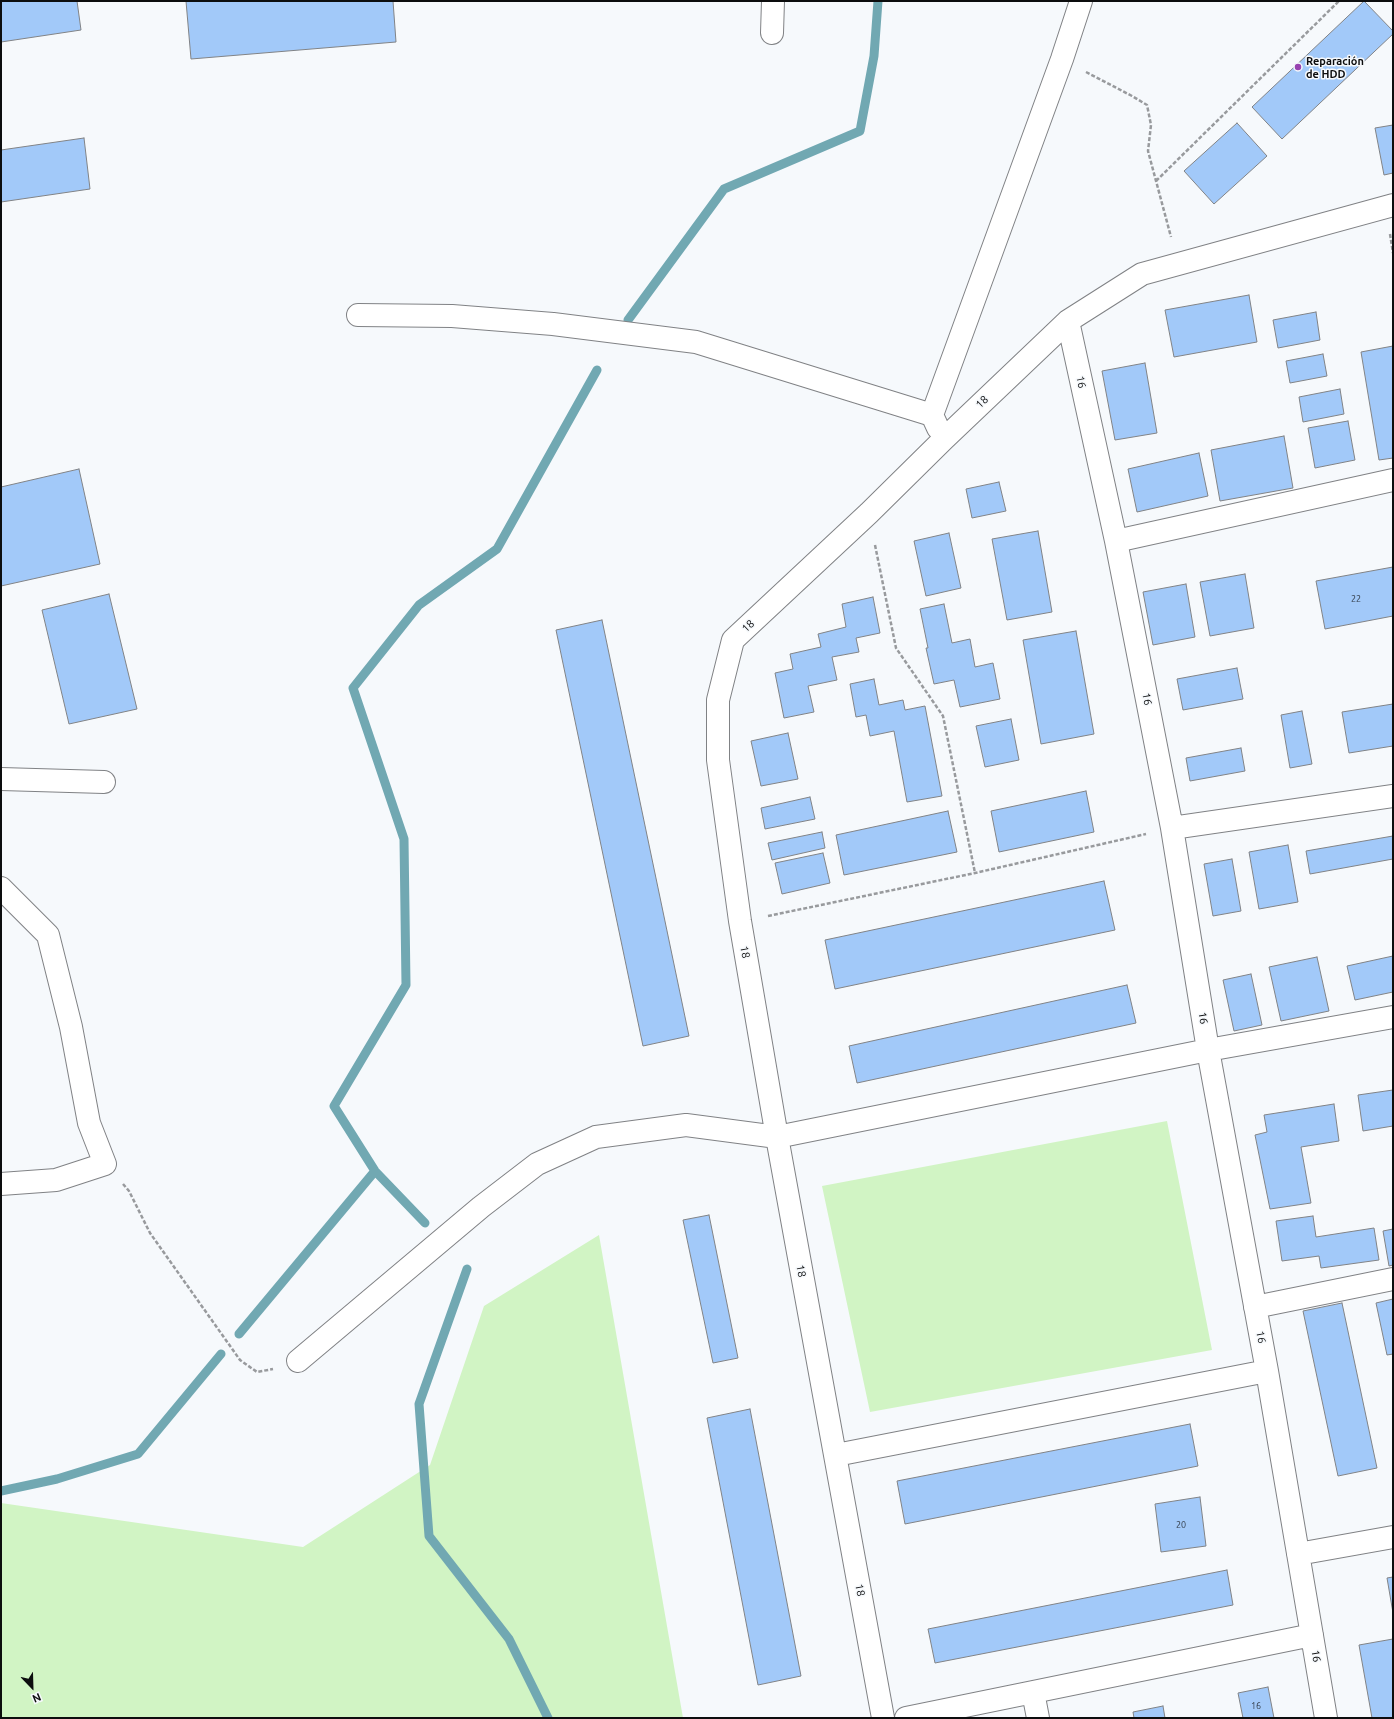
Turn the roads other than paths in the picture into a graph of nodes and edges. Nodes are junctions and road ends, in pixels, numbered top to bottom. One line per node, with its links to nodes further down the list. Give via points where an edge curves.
1 (773, 1): 3 (street)
2 (1081, 1): 7 (street)
3 (772, 33)
4 (1393, 204): 6 (street, 18, via 1142,274)
5 (358, 315): 7 (street, via 460,316 553,324 696,342)
6 (1068, 321): 8 (street, 18); 10 (street, 16)
7 (932, 415): 8 (street)
8 (944, 439): 18 (street, 18, via 733,640 718,700 718,760 740,922)
9 (1393, 480): 10 (street)
10 (1116, 541): 14 (street, 16)
11 (1, 779): 12 (street)
12 (104, 782)
13 (1393, 796): 14 (street)
14 (1172, 828): 17 (street, 16)
15 (1, 888): 19 (street, via 48,936 71,1027 90,1123 105,1164 56,1180)
16 (1393, 1017): 17 (street)
17 (1208, 1050): 18 (street); 21 (street, 16)
18 (777, 1137): 22 (street, via 686,1126 596,1137 538,1164 481,1207); 24 (street, 18)
19 (1, 1184)
20 (1393, 1279): 21 (street)
21 (1255, 1307): 23 (street, 16)
22 (298, 1362)
23 (1267, 1371): 24 (street); 26 (street, 16)
24 (836, 1455): 29 (street, 18)
25 (1393, 1537): 26 (street)
26 (1298, 1554): 27 (street, 16)
27 (1312, 1634): 28 (street); 32 (street, 16)
28 (1033, 1692): 30 (street); 31 (street)
29 (883, 1718)
30 (906, 1718)
31 (1038, 1718)
32 (1326, 1718)

